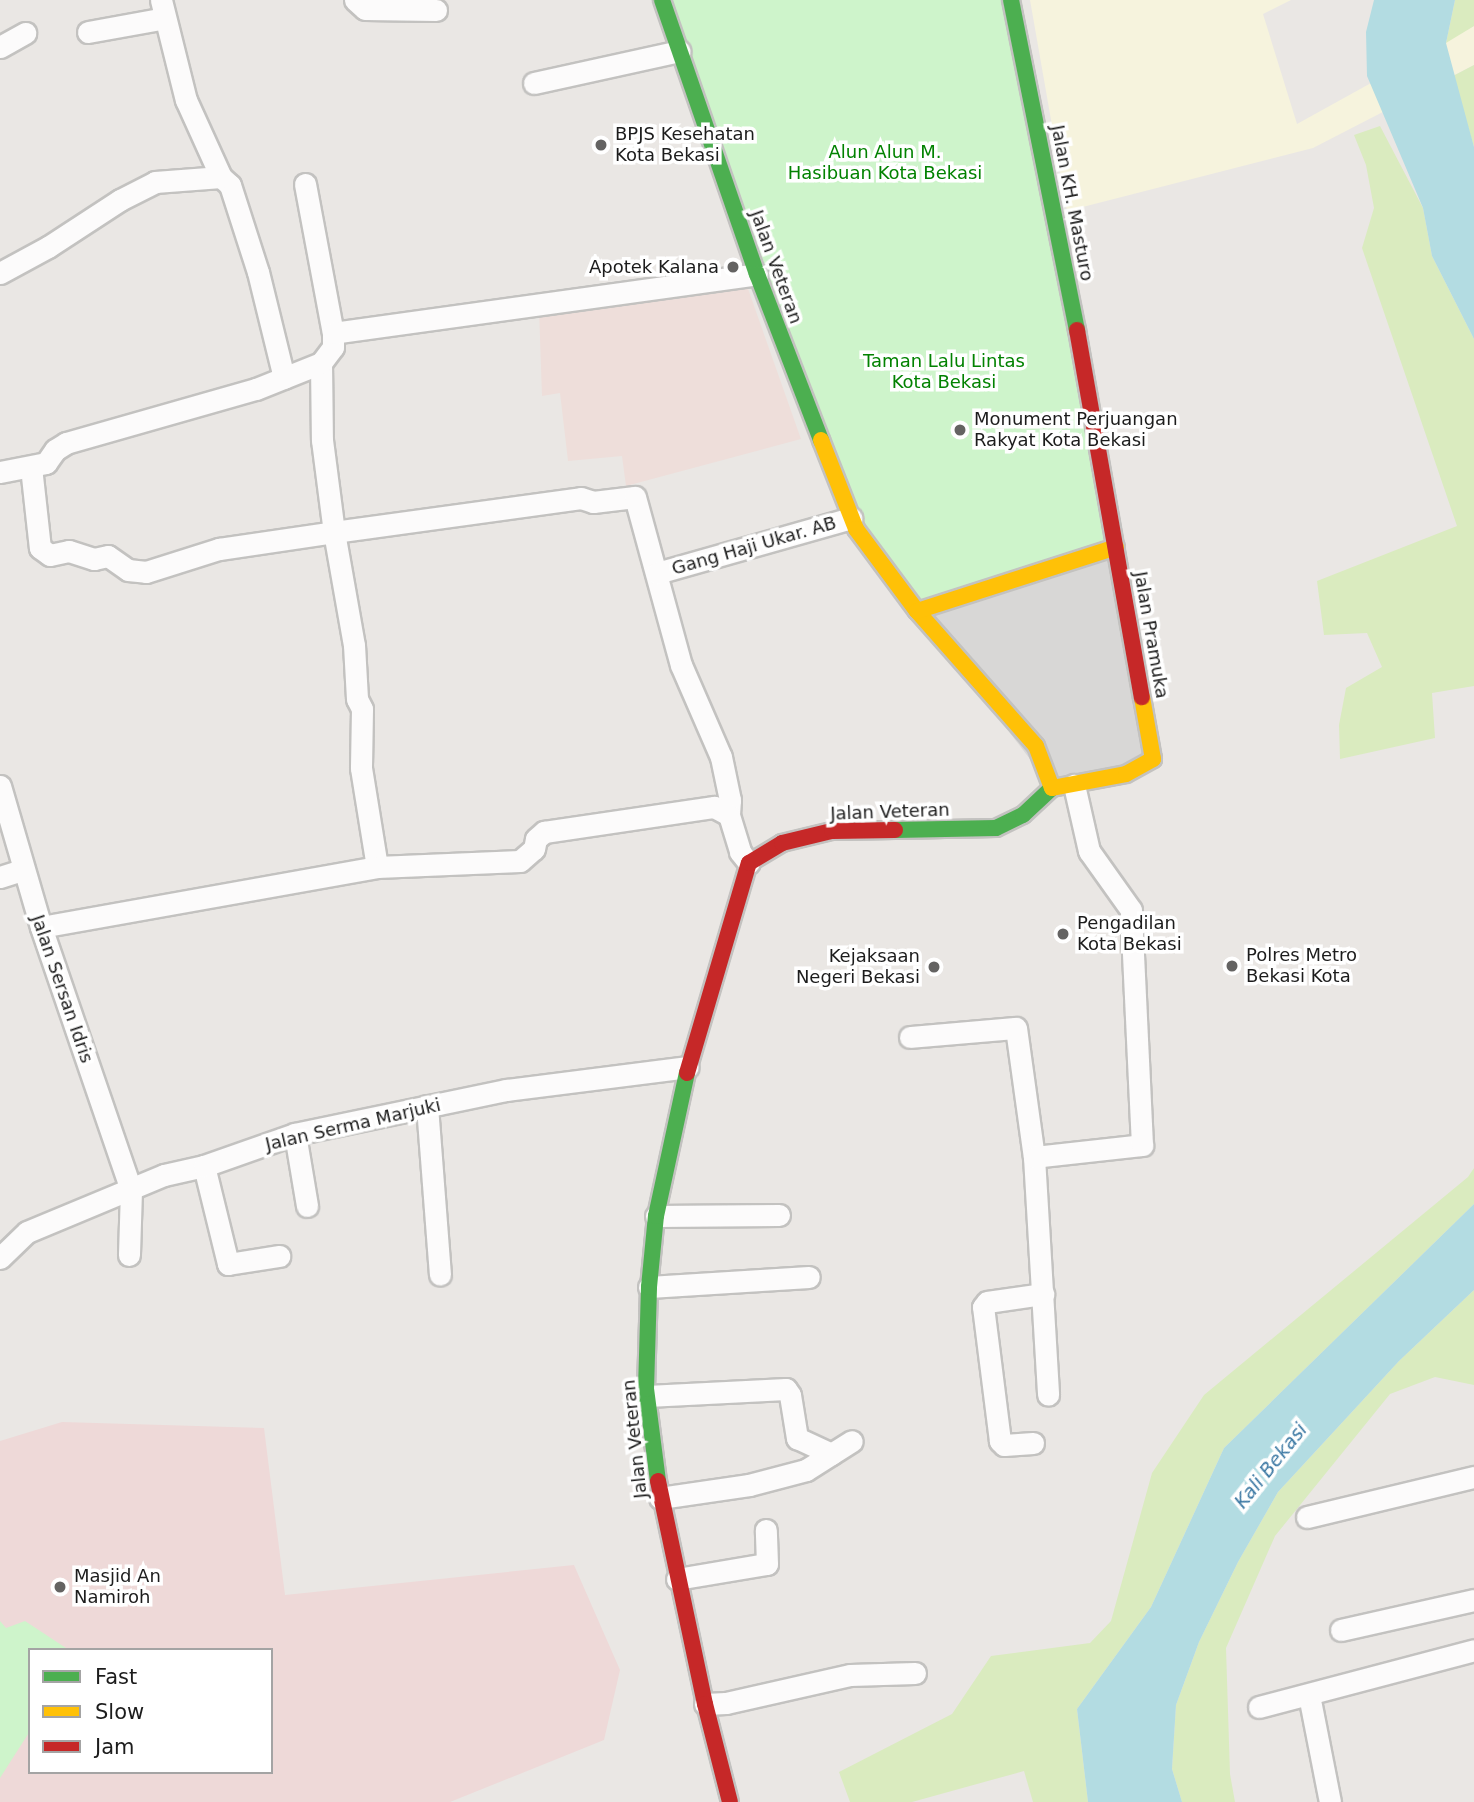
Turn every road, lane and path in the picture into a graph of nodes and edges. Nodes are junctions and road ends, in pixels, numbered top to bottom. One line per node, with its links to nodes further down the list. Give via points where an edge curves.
1 (355, 0): 5 (street, via 365,9)
2 (662, 0): 9 (street, Jalan Veteran)
3 (1011, 0): 18 (street, Jalan KH. Masturo)
4 (163, 9): 6 (street); 11 (street, via 186,100)
5 (436, 10)
6 (88, 32)
7 (25, 33): 8 (street)
8 (0, 47)
9 (680, 51): 10 (street); 14 (street, Jalan Veteran)
10 (534, 82)
11 (221, 177): 13 (street, via 155,182); 17 (street, via 230,185 258,272)
12 (305, 184): 15 (street)
13 (0, 274)
14 (757, 274): 15 (street); 21 (street, Jalan Veteran)
15 (333, 332): 16 (street, via 333,347)
16 (321, 363): 17 (street); 22 (street, via 323,440)
17 (284, 378): 19 (street, via 66,443 46,463)
18 (1094, 413): 23 (street, Jalan Pramuka)
19 (31, 467): 20 (street); 22 (street, via 40,548 50,555 69,551 93,559 108,556 128,570 146,572 219,549)
20 (0, 472)
21 (850, 518): 24 (street, Gang Haji Ukar. AB); 25 (street, Jalan Veteran)
22 (334, 532): 24 (street, via 532,503 581,498 593,502 632,495 637,499); 31 (street, via 354,645 362,709 361,768)
23 (1116, 547): 25 (street); 26 (street, Jalan Pramuka, via 1153,759 1126,774)
24 (657, 573): 29 (street, via 681,665 721,757)
25 (917, 611): 28 (street, Jalan Veteran, via 1036,746)
26 (1074, 785): 28 (street, Jalan Pramuka); 39 (street, via 1089,851 1130,910 1142,1145)
27 (0, 786): 32 (street, Jalan Sersan Idris)
28 (1052, 788): 30 (street, Jalan Veteran, via 1024,815 996,828 832,831 782,843)
29 (729, 816): 30 (street, via 740,852); 31 (street, via 714,807 560,828 544,832 520,861)
30 (749, 863): 36 (street, Jalan Veteran)
31 (377, 867): 34 (street)
32 (22, 870): 33 (street); 34 (street, Jalan Sersan Idris)
33 (0, 877)
34 (41, 927): 41 (street, Jalan Sersan Idris)
35 (910, 1037): 39 (street, via 1016,1028)
36 (688, 1066): 37 (street, Jalan Serma Marjuki, via 506,1090); 44 (street, Jalan Veteran)
37 (427, 1106): 38 (street, Jalan Serma Marjuki); 48 (street)
38 (295, 1134): 40 (street, Jalan Serma Marjuki); 42 (street)
39 (1034, 1157): 51 (street)
40 (204, 1166): 41 (street, Jalan Serma Marjuki, via 164,1175); 46 (street, via 228,1264)
41 (131, 1190): 45 (street); 47 (street, Jalan Serma Marjuki, via 27,1232)
42 (307, 1206)
43 (779, 1215): 44 (street)
44 (656, 1216): 50 (street, Jalan Veteran)
45 (129, 1255)
46 (279, 1256)
47 (0, 1258)
48 (440, 1274)
49 (809, 1277): 50 (street)
50 (649, 1287): 53 (street, Jalan Veteran)
51 (1043, 1294): 52 (street); 55 (street, via 987,1302 983,1307 1000,1441 1004,1445)
52 (1048, 1395)
53 (646, 1396): 56 (street, via 786,1388 797,1438); 58 (street, Jalan Veteran)
54 (852, 1441): 56 (street)
55 (1033, 1443)
56 (832, 1454): 58 (street, via 806,1470 749,1485)
57 (1474, 1477): 59 (street)
58 (660, 1498): 61 (street, Jalan Veteran)
59 (1307, 1517)
60 (766, 1530): 61 (street, via 767,1564)
61 (677, 1579): 68 (street, Jalan Veteran)
62 (1474, 1600): 63 (street)
63 (1341, 1630)
64 (1474, 1650): 66 (street)
65 (915, 1673): 68 (street, via 850,1675)
66 (1308, 1695): 67 (street); 70 (street)
67 (1259, 1707)
68 (706, 1711): 69 (street, Jalan Veteran)
69 (730, 1802)
70 (1330, 1802)

